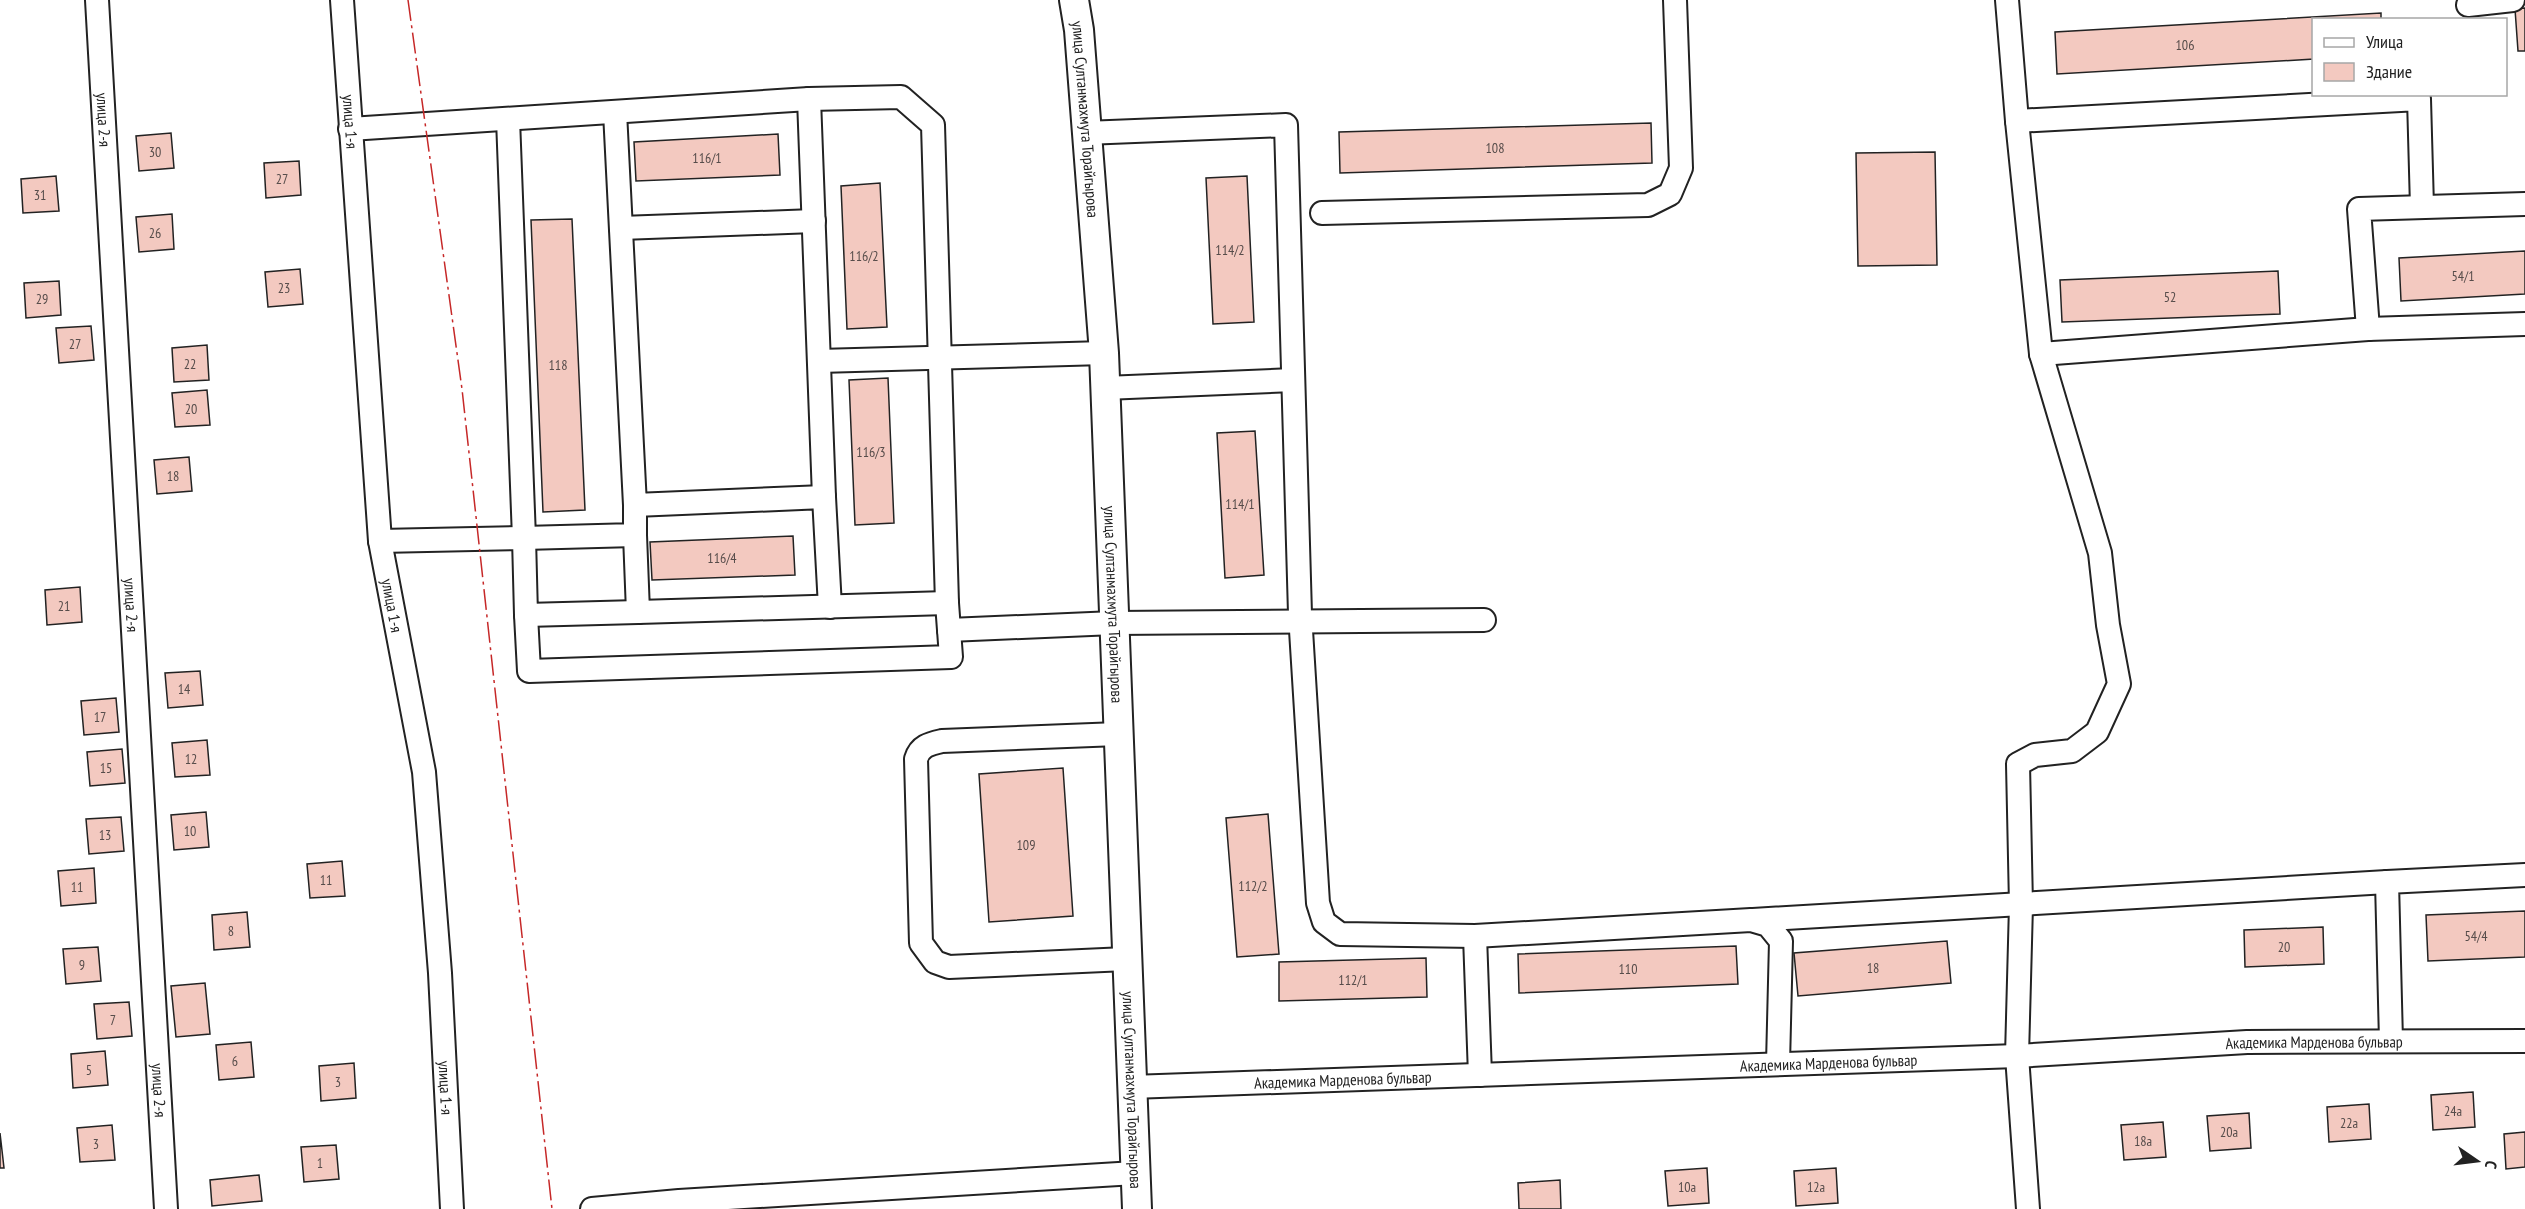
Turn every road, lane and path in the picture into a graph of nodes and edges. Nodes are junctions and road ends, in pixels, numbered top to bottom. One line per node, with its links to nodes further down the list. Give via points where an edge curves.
1 (97, 0): 54 (street, улица 2-я)
2 (342, 0): 12 (street, улица 1-я)
3 (1074, 0): 13 (main road, улица Султанмахмута Торайгырова)
4 (1675, 0): 16 (street, via 1681,168 1670,194 1648,205)
5 (2007, 0): 11 (street)
6 (2513, 0): 7 (street)
7 (2468, 5)
8 (809, 99): 9 (street); 17 (street); 23 (street, via 901,97 933,125)
9 (615, 112): 10 (street); 18 (street)
10 (508, 119): 12 (street); 30 (street)
11 (2017, 121): 15 (street, via 2419,99); 22 (street)
12 (350, 129): 31 (street, улица 1-я)
13 (1085, 133): 21 (main road, улица Султанмахмута Торайгырова); 25 (street, via 1286,125)
14 (2525, 204): 15 (street)
15 (2422, 207): 20 (street, via 2359,209)
16 (1322, 213)
17 (814, 221): 18 (street); 24 (street)
18 (621, 228): 28 (street)
19 (2525, 324): 20 (street)
20 (2368, 329): 22 (street)
21 (1104, 353): 23 (street); 26 (main road, улица Султанмахмута Торайгырова)
22 (2041, 354): 43 (street, via 2100,553 2119,684 2097,732 2072,751 2035,754 2018,764)
23 (940, 358): 24 (street); 32 (street)
24 (819, 361): 27 (street)
25 (1293, 380): 26 (street); 38 (street)
26 (1105, 388): 37 (main road, улица Султанмахмута Торайгырова)
27 (824, 497): 28 (street); 33 (street)
28 (635, 505): 29 (street)
29 (635, 535): 30 (street); 34 (street)
30 (524, 538): 31 (street); 35 (street)
31 (381, 541): 55 (street, улица 1-я, via 423,772 440,973)
32 (947, 603): 33 (street); 39 (street)
33 (830, 607): 34 (street)
34 (638, 612): 35 (street)
35 (526, 615): 39 (street, via 529,671 951,657)
36 (1484, 620): 38 (street)
37 (1114, 622): 38 (street); 39 (street); 40 (main road, улица Султанмахмута Торайгырова)
38 (1301, 622): 45 (street, via 1318,903 1324,922 1340,934)
39 (950, 630)
40 (1118, 734): 46 (main road, улица Султанмахмута Торайгырова); 46 (street, via 942,741 919,750 916,759 921,943 935,962 949,967)
41 (2525, 875): 42 (street)
42 (2386, 882): 43 (street); 47 (street)
43 (2021, 905): 44 (street); 49 (street)
44 (1751, 920): 45 (street); 50 (street, via 1768,925 1781,941)
45 (1475, 936): 51 (street)
46 (1126, 959): 52 (main road, улица Султанмахмута Торайгырова)
47 (2391, 1041): 48 (street, Академика Марденова бульвар); 49 (street, Академика Марденова бульвар, via 2247,1042)
48 (2525, 1041)
49 (2017, 1056): 50 (street, Академика Марденова бульвар); 58 (street)
50 (1778, 1064): 51 (street, Академика Марденова бульвар)
51 (1480, 1075): 52 (street, Академика Марденова бульвар)
52 (1131, 1087): 53 (main road, улица Султанмахмута Торайгырова)
53 (1135, 1173): 56 (street); 57 (main road, улица Султанмахмута Торайгырова)
54 (166, 1209)
55 (452, 1209)
56 (592, 1209)
57 (1137, 1209)
58 (2028, 1209)

